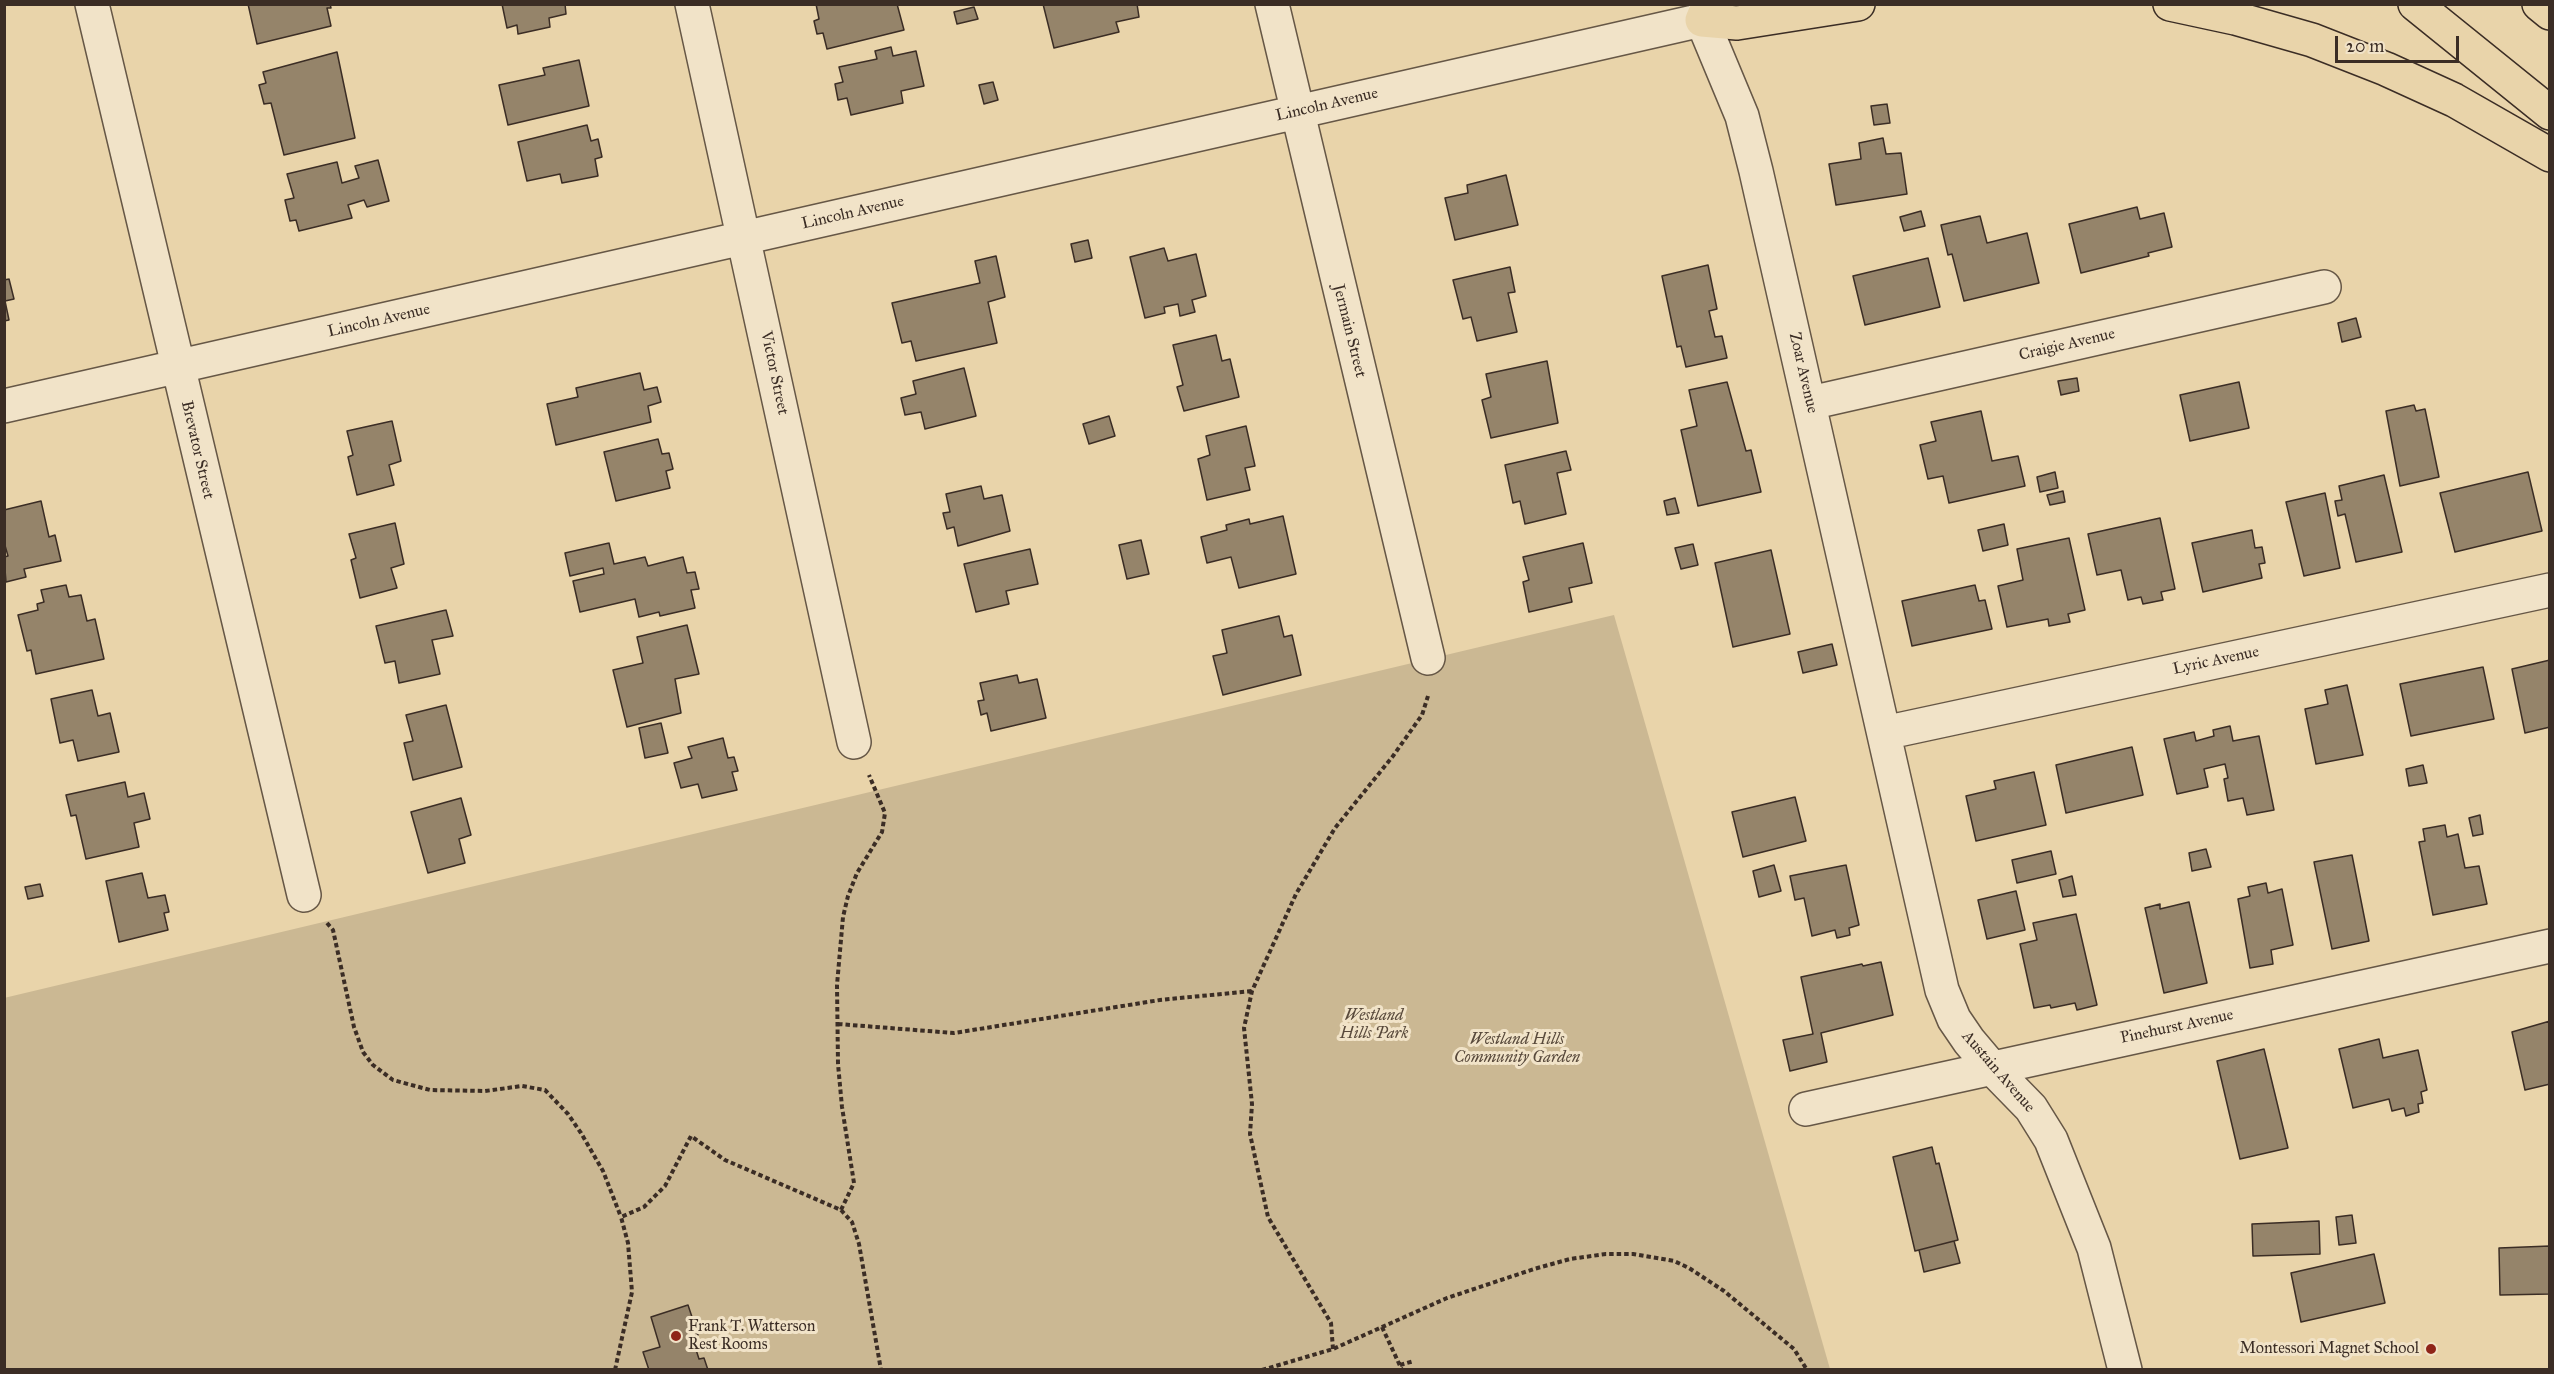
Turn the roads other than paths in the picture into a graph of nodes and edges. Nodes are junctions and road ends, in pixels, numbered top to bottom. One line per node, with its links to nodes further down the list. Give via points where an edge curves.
1 (92, 4): 15 (street, Brevator Street)
2 (692, 4): 13 (street, Victor Street)
3 (1272, 4): 10 (street, Jermain Street)
4 (1858, 4): 8 (highway, via 1737,23)
5 (2170, 4): 12 (highway, via 2312,40 2386,69 2454,100)
6 (2415, 4): 11 (highway)
7 (2539, 4): 9 (highway)
8 (1705, 12): 10 (street, Lincoln Avenue); 16 (street, Zoar Avenue, via 1742,116)
9 (2550, 14)
10 (1296, 112): 13 (street, Lincoln Avenue); 19 (street, Jermain Street)
11 (2550, 113)
12 (2550, 155)
13 (745, 238): 15 (street, Lincoln Avenue); 21 (street, Victor Street)
14 (2324, 287): 16 (street, Craigie Avenue)
15 (178, 367): 17 (street, Lincoln Avenue); 22 (street, Brevator Street)
16 (1810, 403): 20 (street, Zoar Avenue)
17 (4, 406)
18 (2550, 590): 20 (street, Lyric Avenue)
19 (1428, 658)
20 (1884, 733): 24 (street, Austain Avenue, via 1942,990 1961,1030)
21 (854, 741)
22 (304, 896)
23 (2550, 946): 24 (street, Pinehurst Avenue)
24 (1990, 1067): 25 (street, Pinehurst Avenue); 26 (street, Austain Avenue, via 2031,1108 2061,1162 2094,1248)
25 (1806, 1109)
26 (2125, 1370)

